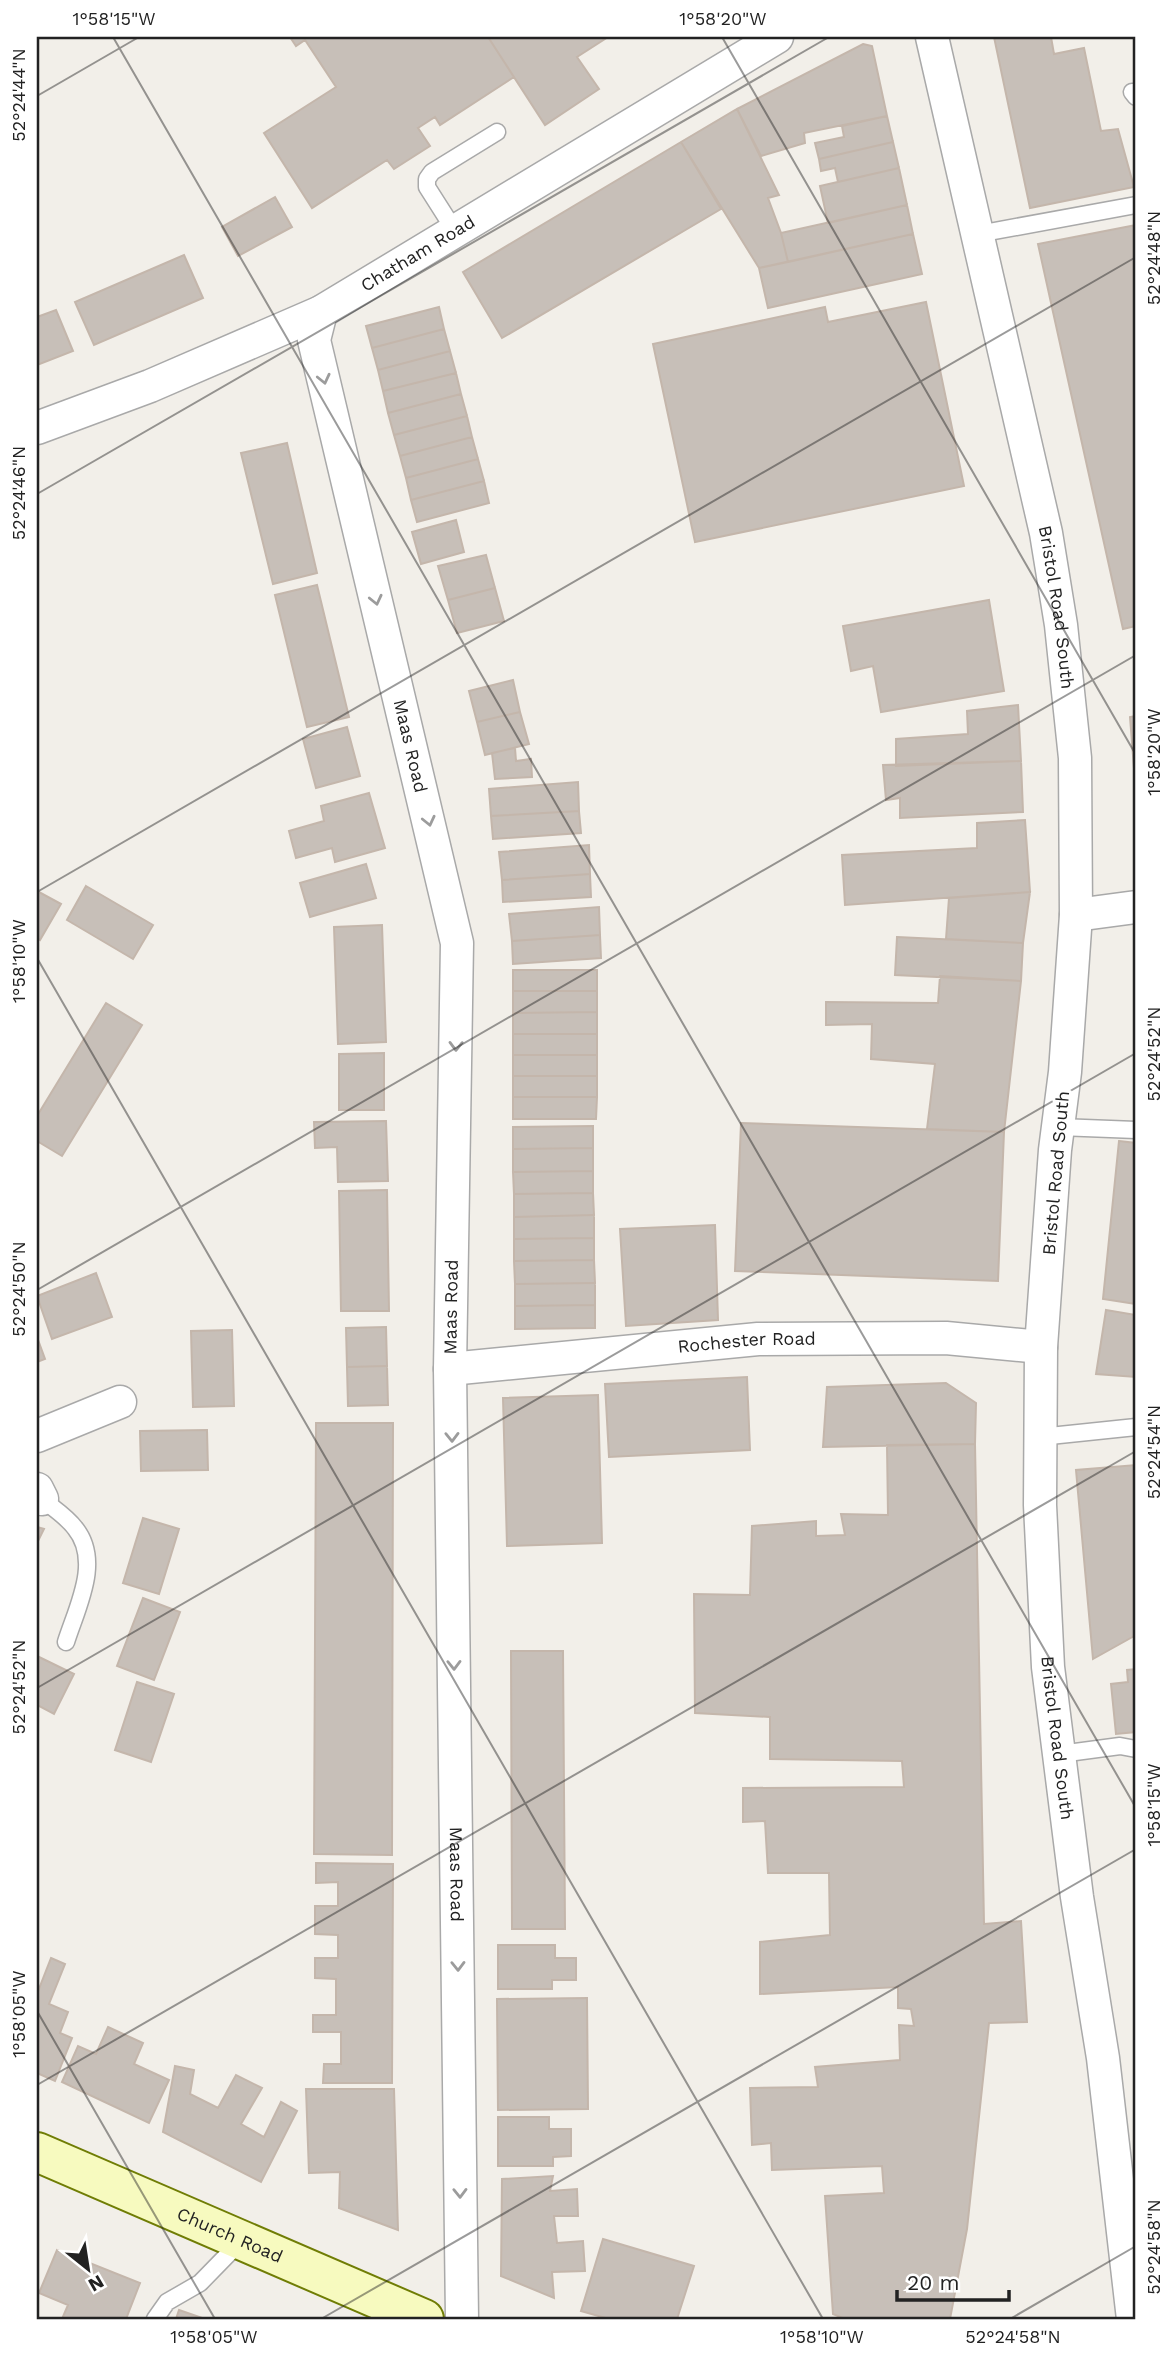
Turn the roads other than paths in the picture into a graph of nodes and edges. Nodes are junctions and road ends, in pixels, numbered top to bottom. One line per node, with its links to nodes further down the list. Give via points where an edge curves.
1 (932, 37): 6 (street, Bristol Road South)
2 (772, 38): 5 (street, Chatham Road)
3 (497, 132): 5 (lane, via 427,179 426,187)
4 (1136, 205): 6 (lane)
5 (455, 231): 7 (street, Chatham Road)
6 (978, 234): 10 (street, Bristol Road South, via 1046,533 1061,625 1075,758)
7 (321, 313): 8 (street, Chatham Road); 14 (street, Maas Road, one-way to 14, via 314,340 457,943)
8 (37, 428)
9 (1136, 907): 10 (street)
10 (1076, 915): 11 (street, Bristol Road South)
11 (1059, 1127): 12 (lane); 13 (street, Bristol Road South)
12 (1136, 1130)
13 (1041, 1347): 14 (street, Rochester Road, via 946,1338 758,1339); 18 (street, Bristol Road South)
14 (450, 1369): 28 (street, Maas Road, one-way to 28)
15 (120, 1402): 17 (street)
16 (1136, 1427): 18 (lane)
17 (37, 1436)
18 (1040, 1437): 22 (street, Bristol Road South, via 1048,1667)
19 (40, 1494): 20 (lane, via 85,1543 88,1573)
20 (66, 1643)
21 (1136, 1749): 22 (lane, via 1120,1746)
22 (1060, 1754): 25 (street, Bristol Road South)
23 (37, 2152): 24 (main road, Church Road)
24 (242, 2240): 26 (lane, via 200,2283 167,2302); 27 (main road, Church Road)
25 (1134, 2314)
26 (155, 2319)
27 (424, 2319)
28 (462, 2319)

